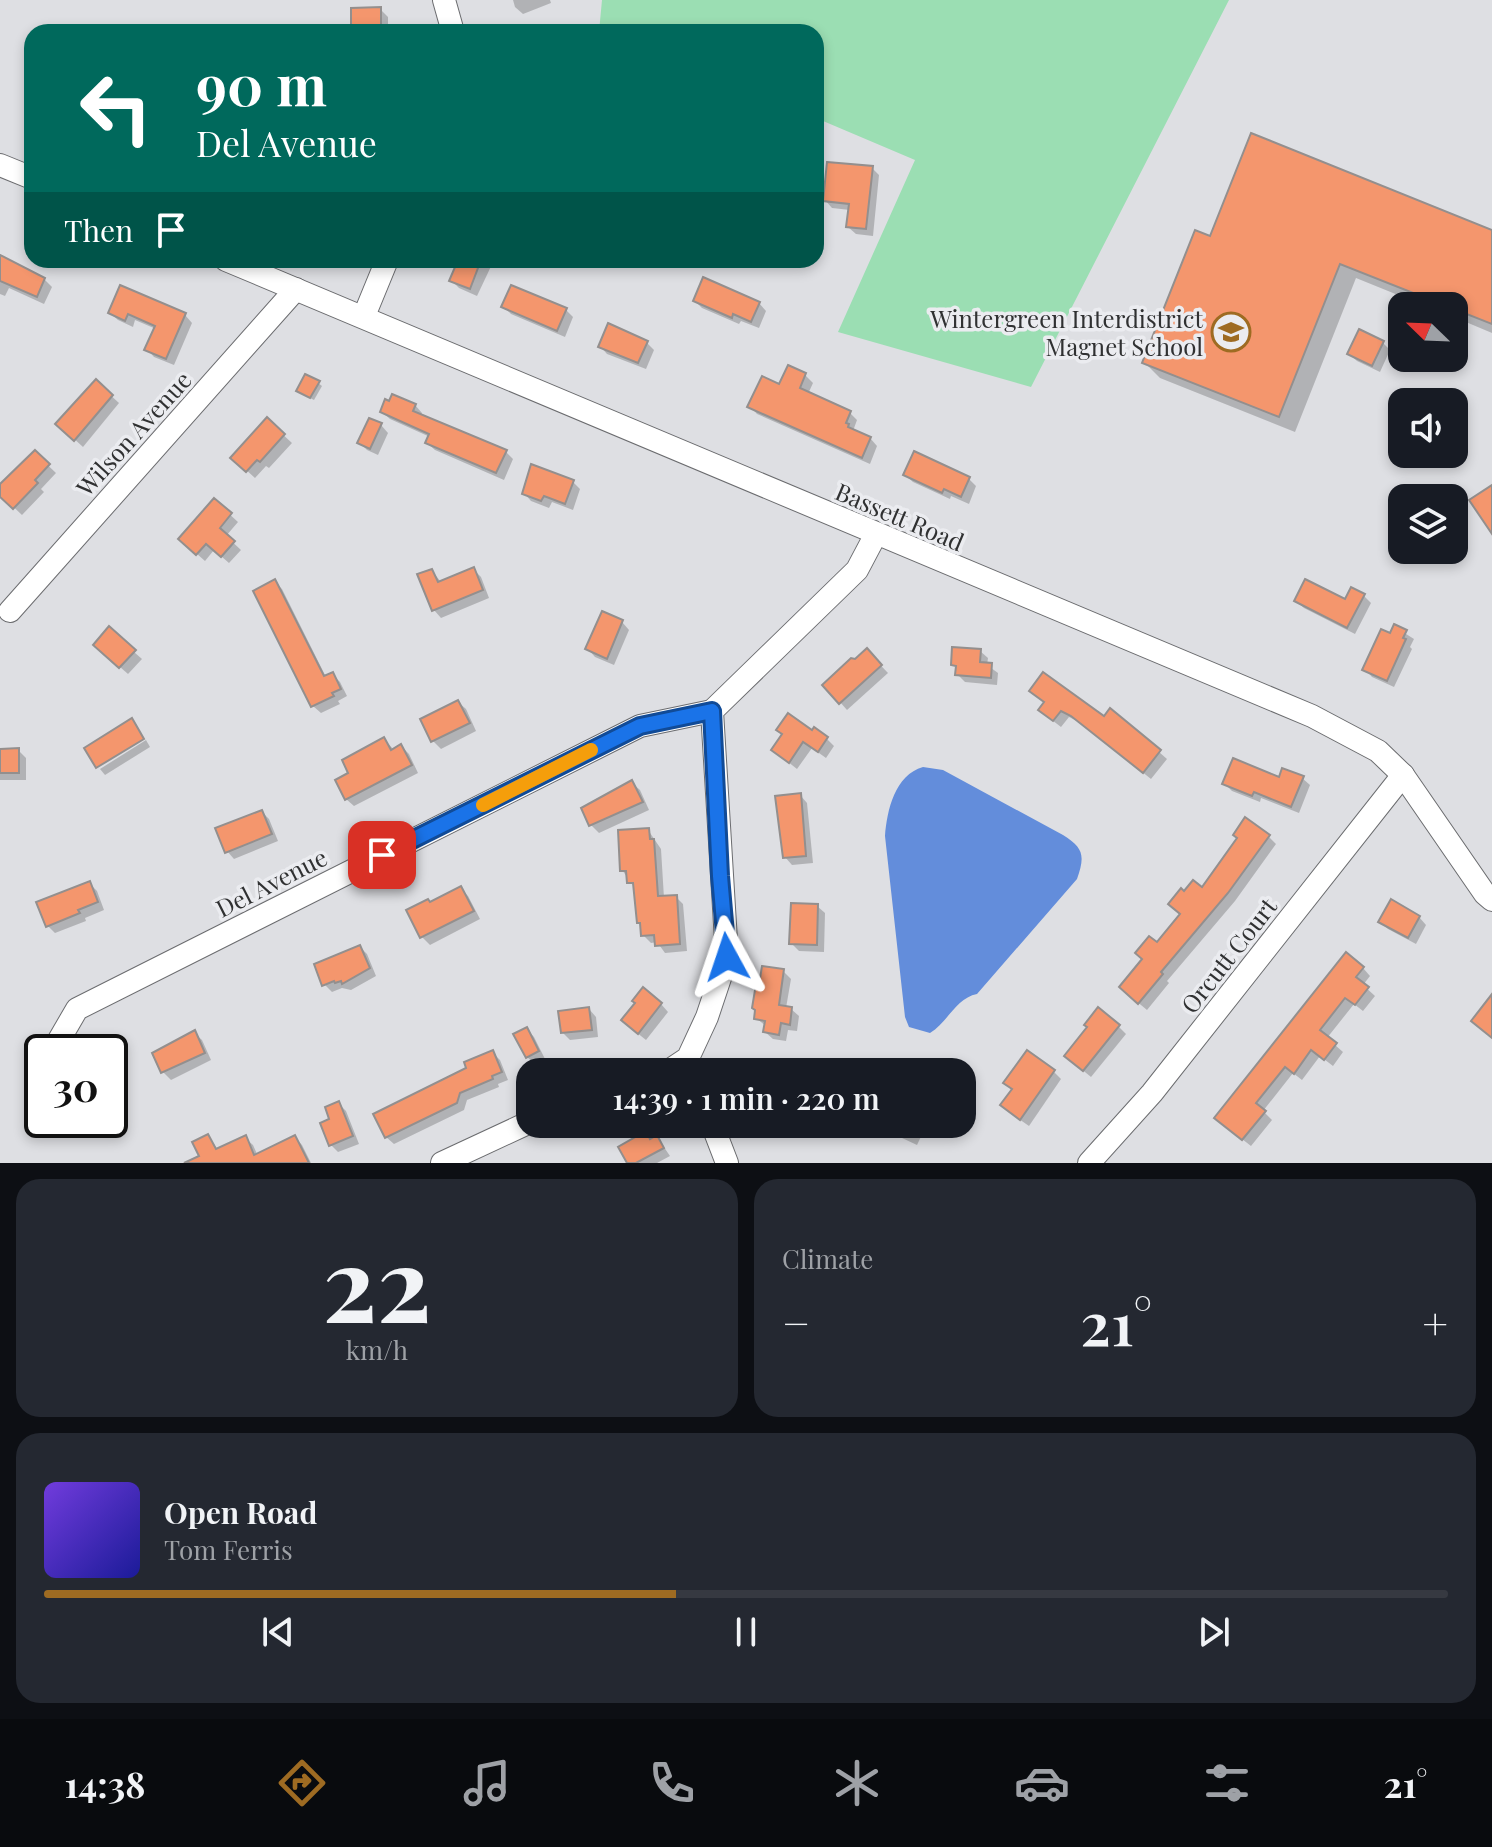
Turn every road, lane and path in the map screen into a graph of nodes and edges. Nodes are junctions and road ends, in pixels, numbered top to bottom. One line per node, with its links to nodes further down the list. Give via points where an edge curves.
1 (444, 0): 2 (street)
2 (451, 24)
3 (0, 165): 4 (street)
4 (24, 175)
5 (245, 268): 7 (street, Bassett Road)
6 (384, 268): 8 (street)
7 (296, 289): 8 (street, Bassett Road); 10 (street, Wilson Avenue)
8 (364, 316): 9 (street, Bassett Road)
9 (876, 534): 11 (street, via 857,570); 12 (street, Bassett Road, via 1312,716 1378,751)
10 (10, 611)
11 (712, 711): 14 (street, Del Avenue, via 640,726 77,1009); 15 (street, via 727,957)
12 (1403, 775): 13 (street, Bassett Road); 20 (street, Orcutt Court, via 1152,1093)
13 (1492, 900)
14 (62, 1034)
15 (692, 1058)
16 (516, 1129): 18 (street)
17 (717, 1138): 19 (street)
18 (442, 1163)
19 (727, 1163)
20 (1089, 1163)

